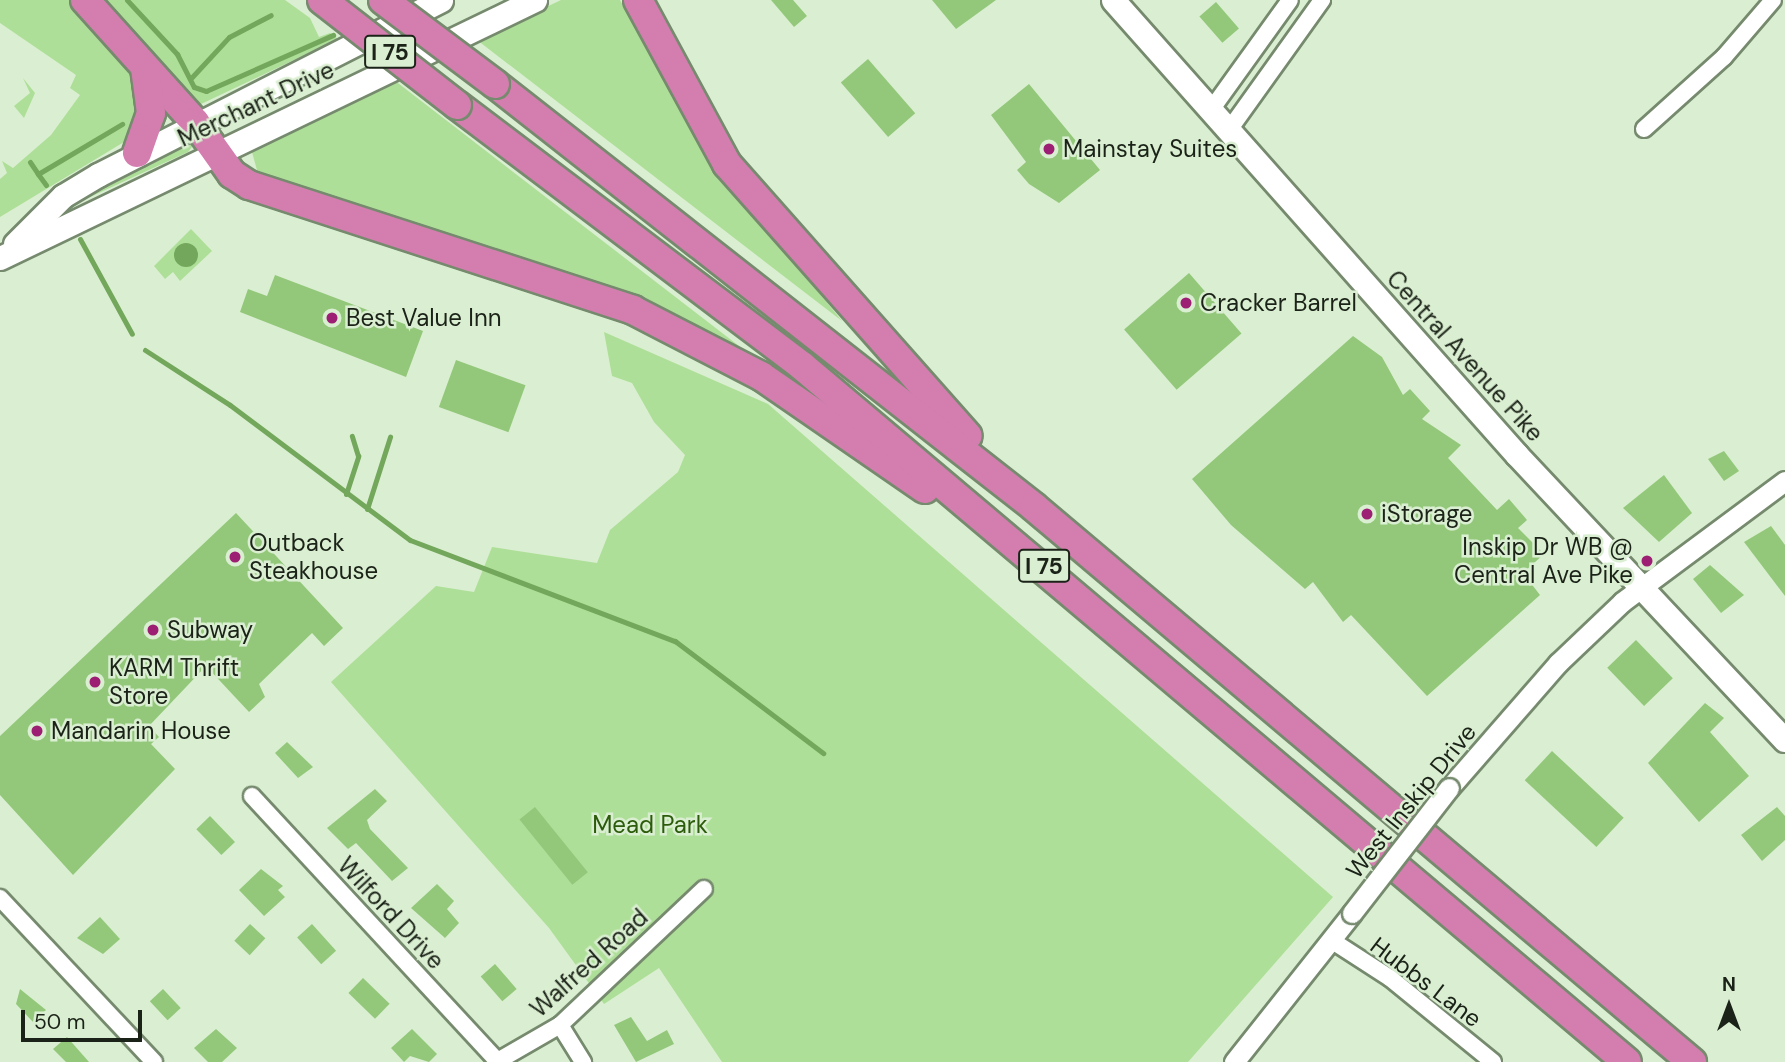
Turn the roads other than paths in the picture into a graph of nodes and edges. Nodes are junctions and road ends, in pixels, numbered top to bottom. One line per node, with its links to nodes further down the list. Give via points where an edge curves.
1 (86, 0): 11 (highway)
2 (322, 0): 21 (highway, I 75, bridge, via 802,366)
3 (383, 0): 20 (highway, I 75, bridge)
4 (441, 0): 13 (main road, Merchant Drive)
5 (535, 0): 16 (main road, Merchant Drive)
6 (638, 0): 20 (highway, via 727,164)
7 (1113, 0): 12 (main road, Central Avenue Pike)
8 (1290, 0): 12 (street)
9 (1322, 0): 14 (street)
10 (1773, 0): 15 (street, via 1724,57)
11 (144, 65): 13 (highway); 17 (highway, via 151,113)
12 (1211, 110): 14 (main road, Central Avenue Pike)
13 (195, 122): 16 (highway); 17 (main road, Merchant Drive)
14 (1229, 130): 22 (main road, Central Avenue Pike)
15 (1644, 130)
16 (217, 150): 18 (main road, Merchant Drive); 21 (highway, via 232,174 249,185 633,310 761,376)
17 (137, 153): 18 (main road, Merchant Drive, via 63,196)
18 (0, 258)
19 (1785, 481): 22 (street, West Inskip Drive)
20 (1034, 507): 35 (highway, I 75)
21 (1069, 587): 34 (highway, I 75)
22 (1643, 587): 23 (main road, Central Avenue Pike); 27 (street, West Inskip Drive, bridge, via 1558,663 1450,788)
23 (1785, 740)
24 (252, 796): 30 (street, Wilford Drive)
25 (704, 889): 28 (street, Walfred Road)
26 (0, 898): 29 (street)
27 (1331, 940): 32 (street, West Inskip Drive); 33 (street, Hubbs Lane, via 1390,978)
28 (560, 1025): 30 (street, Walfred Road); 31 (street)
29 (154, 1062)
30 (497, 1062)
31 (583, 1062)
32 (1234, 1062)
33 (1493, 1062)
34 (1627, 1062)
35 (1692, 1062)

